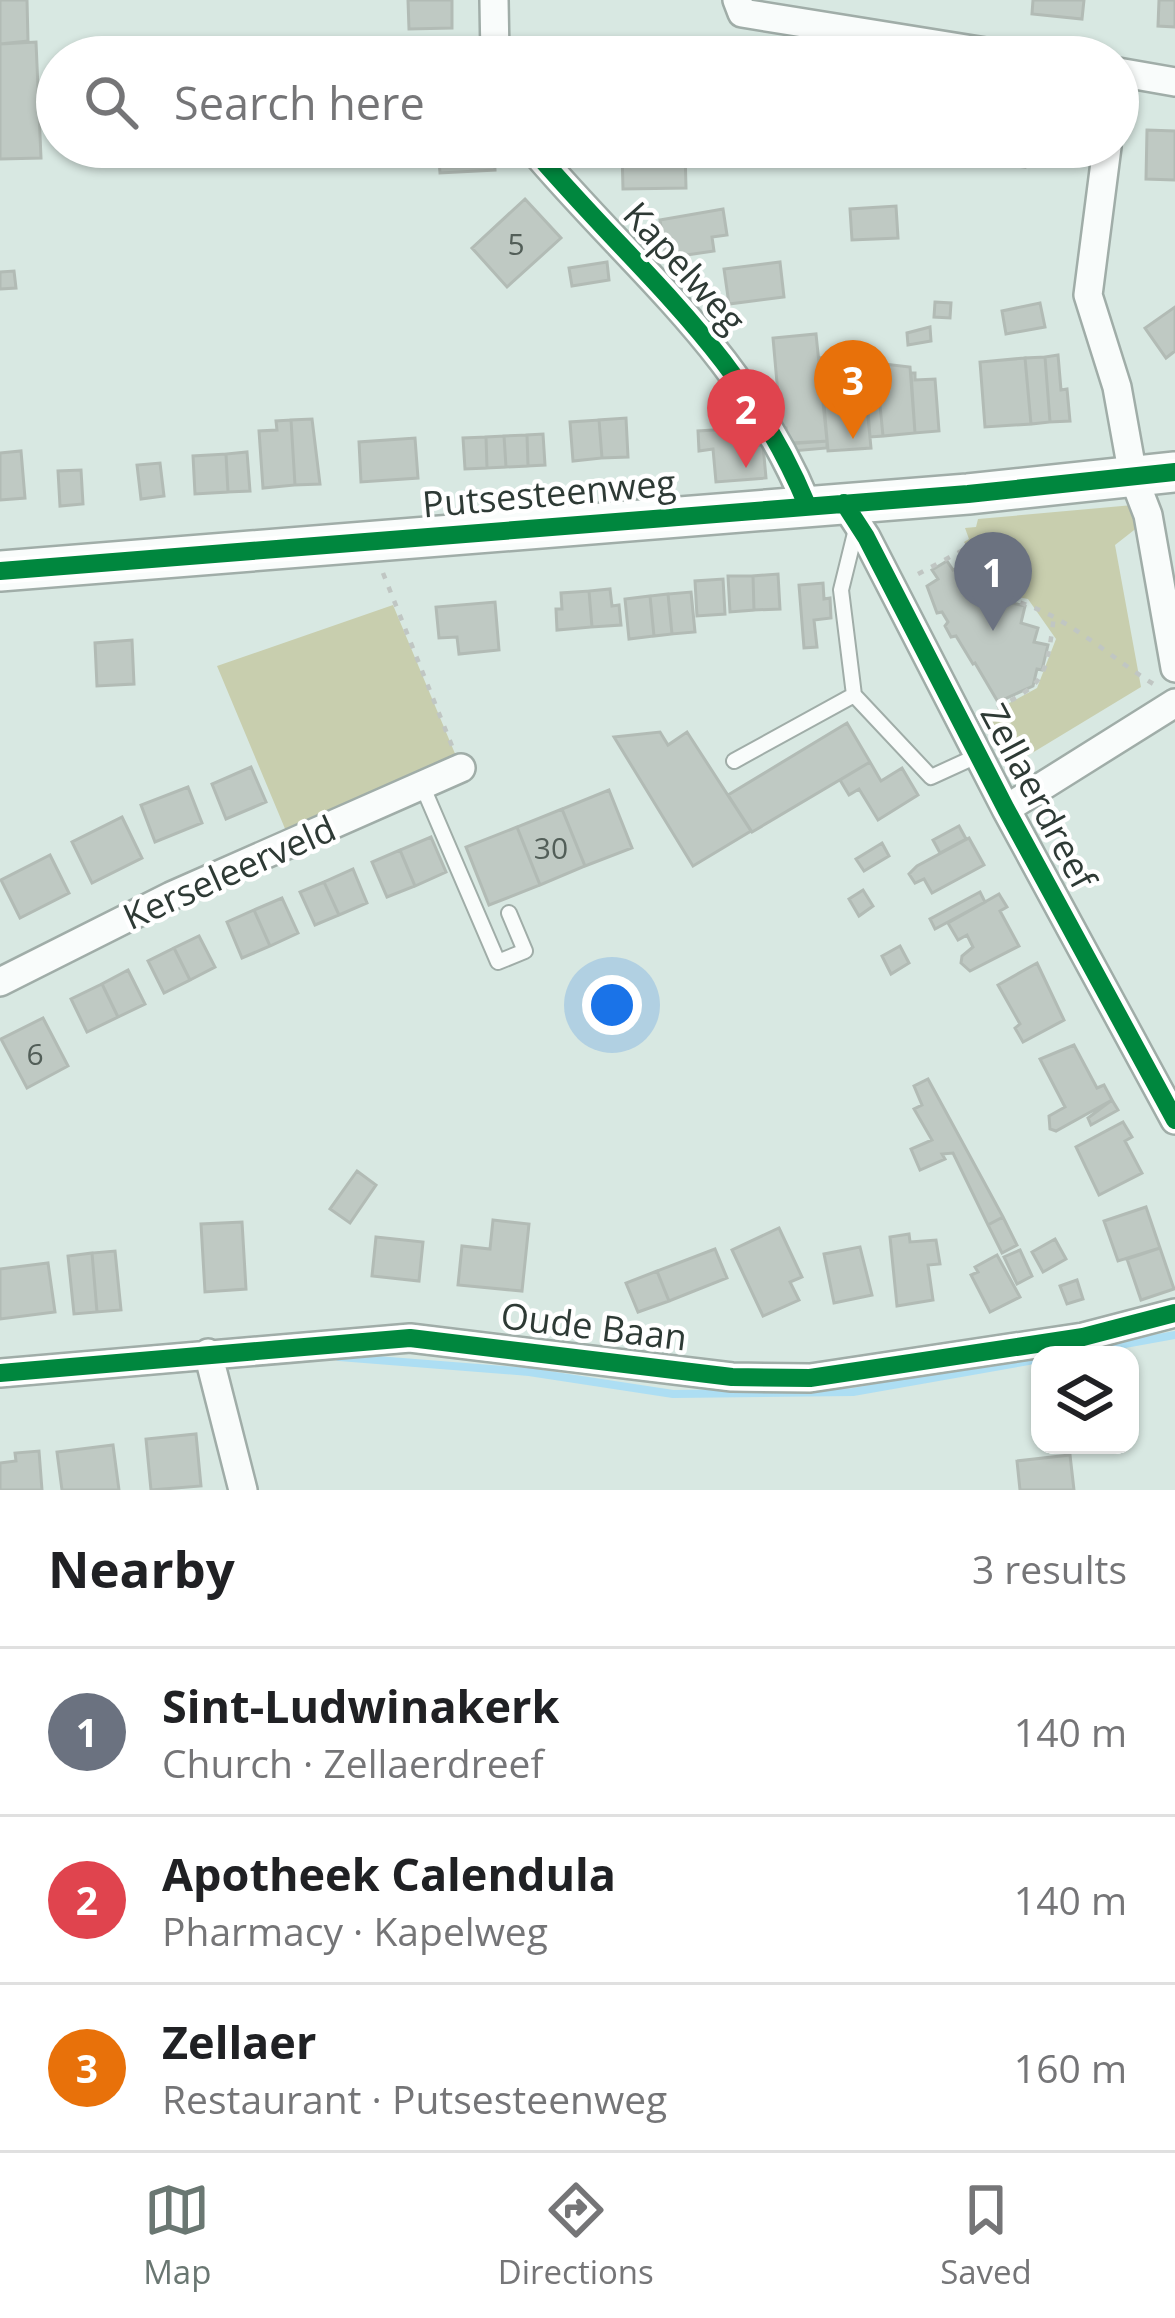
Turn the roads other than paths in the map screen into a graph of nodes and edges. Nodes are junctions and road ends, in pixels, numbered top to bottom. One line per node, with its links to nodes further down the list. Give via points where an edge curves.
1 (494, 0): 3 (street)
2 (737, 0): 4 (street, via 742,14)
3 (495, 36)
4 (882, 36)
5 (1139, 76): 6 (street)
6 (1175, 82)
7 (551, 168): 11 (street, Kapelweg, via 730,367)
8 (1104, 168): 10 (street, via 1088,295)
9 (1175, 472): 10 (main road, Putsesteenweg)
10 (1133, 476): 11 (main road, Putsesteenweg); 13 (street, via 1148,515)
11 (836, 511): 12 (main road, Putsesteenweg); 14 (lane); 15 (street, Zellaerdreef, via 892,588)
12 (0, 572)
13 (1170, 687): 19 (street, Zellaerdreef)
14 (854, 695): 15 (lane, via 931,777); 16 (lane)
15 (979, 755): 19 (street, Zellaerdreef)
16 (734, 760)
17 (460, 768): 18 (street, Kerseleerveld)
18 (422, 785): 20 (lane, via 498,962 525,951); 21 (street, Kerseleerveld)
19 (1006, 809): 22 (street, Zellaerdreef)
20 (509, 913)
21 (0, 982)
22 (1175, 1120)
23 (1175, 1313): 24 (street, Oude Baan, via 1083,1337 810,1378 732,1377 410,1337)
24 (208, 1353): 25 (street, Oude Baan); 26 (street)
25 (0, 1373)
26 (243, 1490)

